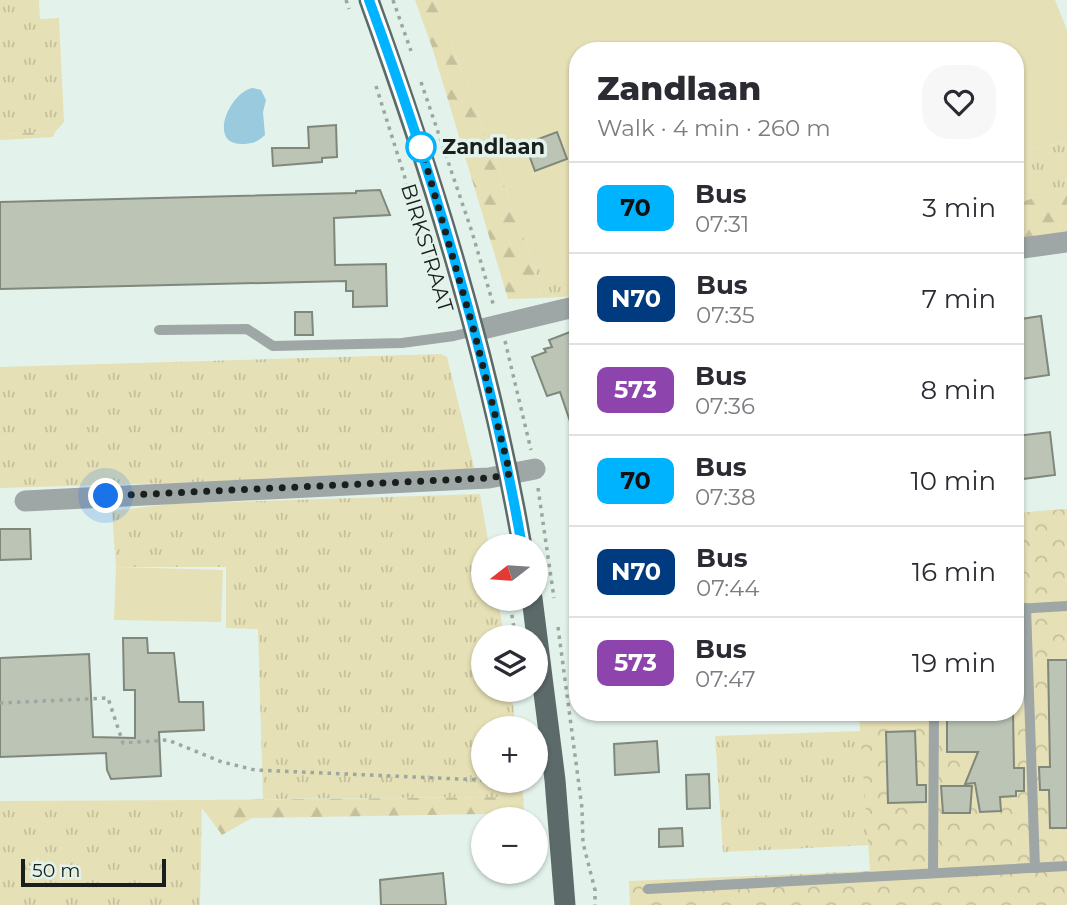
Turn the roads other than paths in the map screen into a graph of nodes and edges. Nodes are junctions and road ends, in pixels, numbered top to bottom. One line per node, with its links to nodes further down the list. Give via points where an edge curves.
1 (369, 0): 6 (main road, BIRKSTRAAT, via 422,149)
2 (1067, 243): 3 (street)
3 (1024, 249)
4 (569, 308): 6 (street)
5 (159, 330): 6 (lane, via 247,329 273,346 402,343)
6 (474, 331): 8 (main road, BIRKSTRAAT)
7 (535, 469): 8 (street)
8 (510, 474): 9 (street); 10 (main road, BIRKSTRAAT)
9 (24, 500)
10 (520, 534)
11 (1067, 606): 12 (lane)
12 (1024, 608)
13 (533, 611): 20 (main road, via 555,780)
14 (1024, 664): 17 (lane)
15 (934, 721): 18 (lane)
16 (1067, 866): 17 (lane)
17 (1035, 868): 18 (lane)
18 (933, 872): 19 (lane)
19 (648, 889)
20 (565, 905)

